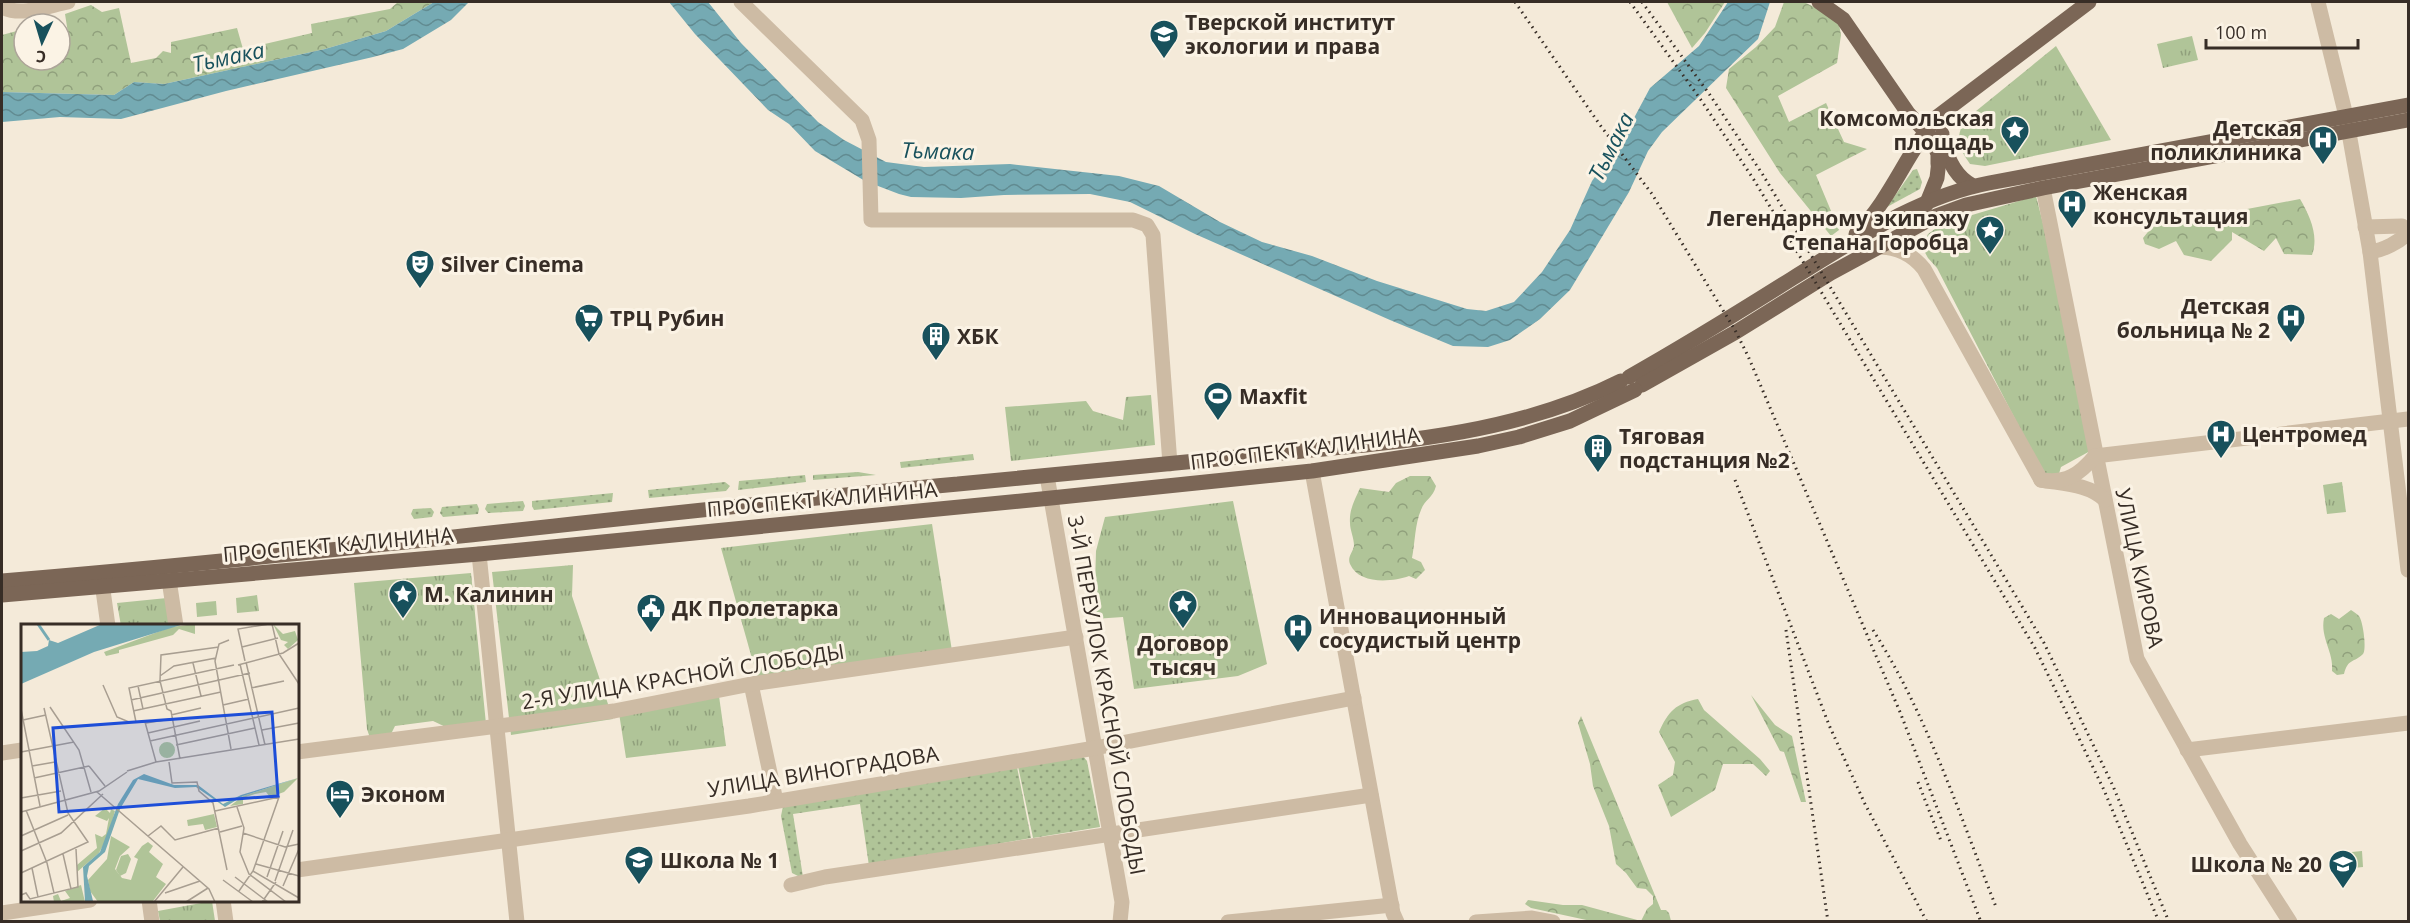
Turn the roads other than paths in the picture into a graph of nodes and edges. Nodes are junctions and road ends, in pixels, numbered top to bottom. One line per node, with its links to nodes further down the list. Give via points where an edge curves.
1 (68, 2): 6 (street, via 22,11)
2 (741, 2): 32 (street, via 861,118 869,142 871,220 1122,220 1147,225 1153,235)
3 (1819, 2): 9 (main road, via 1843,20)
4 (2089, 2): 8 (main road)
5 (2318, 2): 11 (street)
6 (2, 7)
7 (2409, 105): 11 (main road)
8 (1945, 111): 9 (main road, via 1929,115); 12 (main road); 13 (main road)
9 (1908, 113): 12 (main road); 15 (main road, via 1911,141)
10 (2409, 120): 11 (main road)
11 (2347, 124): 17 (main road); 18 (main road); 20 (street)
12 (1925, 131): 14 (main road, via 1935,144); 15 (main road)
13 (1942, 135): 14 (main road); 16 (main road)
14 (1938, 164): 16 (main road); 19 (main road)
15 (1906, 165): 23 (main road, via 1877,210)
16 (1958, 174): 17 (main road)
17 (1972, 186): 19 (main road)
18 (2043, 188): 21 (main road, via 1966,205); 31 (street, УЛИЦА КИРОВА)
19 (1929, 200): 21 (main road); 23 (main road)
20 (2365, 227): 22 (street, via 2402,226); 25 (street)
21 (1907, 231): 24 (main road)
22 (2408, 233): 25 (street)
23 (1847, 243): 26 (main road)
24 (1879, 247): 26 (main road); 35 (street, via 1902,251 1924,269)
25 (2370, 252): 29 (street)
26 (1790, 289): 27 (main road, ПРОСПЕКТ КАЛИНИНА, via 1736,333)
27 (1632, 383): 30 (main road, ПРОСПЕКТ КАЛИНИНА, via 1492,427); 33 (main road, ПРОСПЕКТ КАЛИНИНА, via 1570,421 1509,440)
28 (2409, 418): 29 (street)
29 (2390, 421): 31 (street); 42 (street)
30 (1322, 449): 32 (main road, ПРОСПЕКТ КАЛИНИНА); 33 (main road, via 1312,459)
31 (2095, 456): 35 (street, via 2071,478); 39 (street, УЛИЦА КИРОВА)
32 (1170, 464): 34 (main road, ПРОСПЕКТ КАЛИНИНА); 36 (main road, via 1167,477)
33 (1312, 471): 36 (main road, ПРОСПЕКТ КАЛИНИНА); 53 (street)
34 (1047, 476): 37 (main road, ПРОСПЕКТ КАЛИНИНА); 38 (street, 3-Й ПЕРЕУЛОК КРАСНОЙ СЛОБОДЫ)
35 (2042, 480): 39 (street, via 2090,489)
36 (1158, 488): 38 (main road, ПРОСПЕКТ КАЛИНИНА)
37 (884, 491): 40 (main road, via 881,505); 41 (main road, ПРОСПЕКТ КАЛИНИНА)
38 (1051, 498): 40 (main road, ПРОСПЕКТ КАЛИНИНА); 51 (street, 3-Й ПЕРЕУЛОК КРАСНОЙ СЛОБОДЫ)
39 (2105, 500): 58 (street, УЛИЦА КИРОВА, via 2137,659)
40 (872, 516): 43 (main road, ПРОСПЕКТ КАЛИНИНА)
41 (486, 534): 43 (main road); 46 (main road, ПРОСПЕКТ КАЛИНИНА)
42 (2407, 550): 44 (street)
43 (479, 554): 47 (main road, ПРОСПЕКТ КАЛИНИНА); 55 (street)
44 (2409, 570)
45 (2, 580): 46 (main road, ПРОСПЕКТ КАЛИНИНА)
46 (102, 580): 47 (main road, ПРОСПЕКТ КАЛИНИНА); 48 (main road, ПРОСПЕКТ КАЛИНИНА); 49 (street)
47 (170, 580): 50 (street)
48 (2, 595)
49 (108, 624)
50 (176, 624)
51 (1076, 637): 52 (street, 2-Я УЛИЦА КРАСНОЙ СЛОБОДЫ); 56 (street, 3-Й ПЕРЕУЛОК КРАСНОЙ СЛОБОДЫ)
52 (751, 684): 55 (street, 2-Я УЛИЦА КРАСНОЙ СЛОБОДЫ, via 614,711); 62 (street)
53 (1353, 698): 56 (street, УЛИЦА ВИНОГРАДОВА); 61 (street)
54 (2409, 723): 58 (street)
55 (497, 727): 59 (street, 2-Я УЛИЦА КРАСНОЙ СЛОБОДЫ); 64 (street)
56 (1095, 748): 62 (street, УЛИЦА ВИНОГРАДОВА); 63 (street, 3-Й ПЕРЕУЛОК КРАСНОЙ СЛОБОДЫ)
57 (21, 750): 60 (street)
58 (2187, 750): 80 (street, УЛИЦА КИРОВА, via 2240,844)
59 (298, 752)
60 (2, 753)
61 (1371, 795): 63 (street); 70 (street)
62 (776, 801): 64 (street, УЛИЦА ВИНОГРАДОВА)
63 (1110, 834): 66 (street); 75 (street, 3-Й ПЕРЕУЛОК КРАСНОЙ СЛОБОДЫ, via 1122,902)
64 (509, 840): 65 (street, УЛИЦА ВИНОГРАДОВА); 74 (street)
65 (298, 870)
66 (791, 885)
67 (76, 902): 71 (street)
68 (149, 902): 72 (street)
69 (223, 902): 73 (street)
70 (1392, 905): 76 (street); 77 (street)
71 (2, 913)
72 (152, 921)
73 (226, 921)
74 (517, 921)
75 (1120, 921)
76 (1228, 921)
77 (1397, 921)
78 (1487, 921): 79 (street)
79 (1553, 921)
80 (2290, 921)

